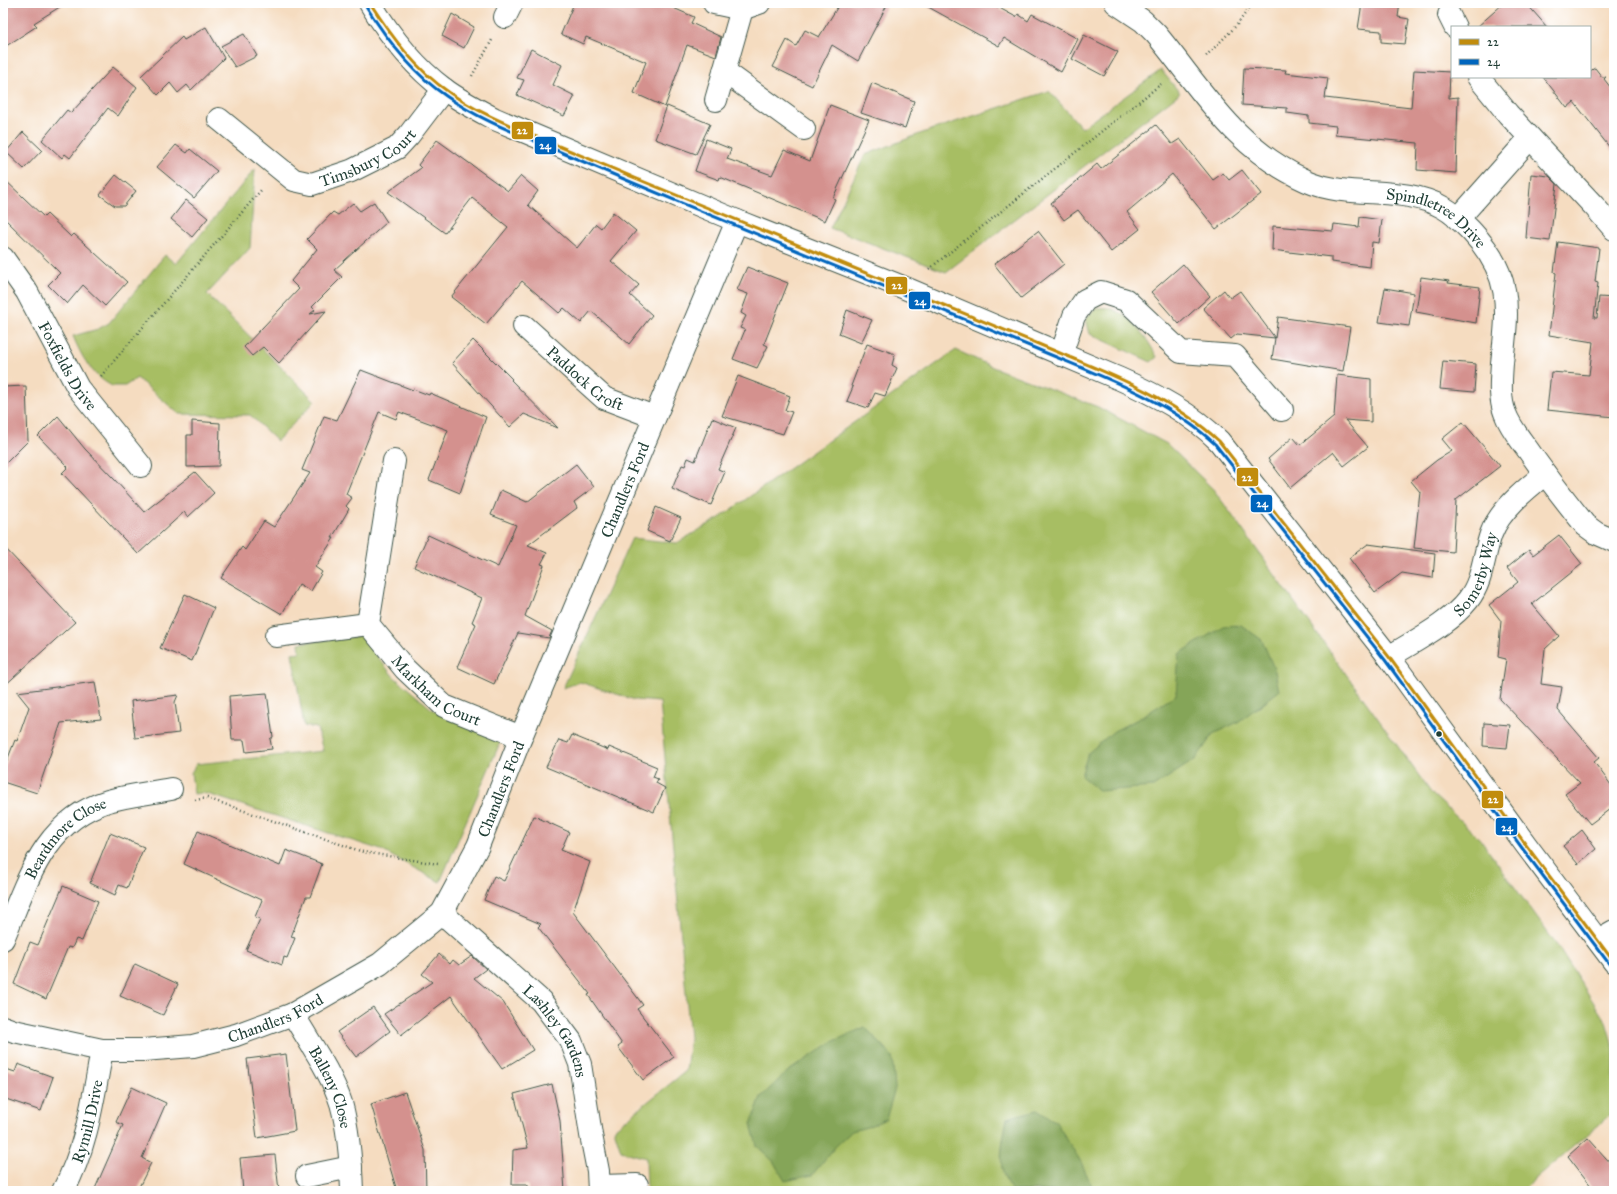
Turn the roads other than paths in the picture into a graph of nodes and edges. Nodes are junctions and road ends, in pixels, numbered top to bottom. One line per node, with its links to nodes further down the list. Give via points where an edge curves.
1 (370, 3): 7 (street, via 398,45)
2 (714, 3): 4 (street)
3 (1116, 3): 12 (street, Spindletree Drive, via 1156,34 1223,120 1260,154 1324,187 1417,198 1445,208)
4 (750, 6): 5 (street)
5 (724, 71): 8 (street); 10 (street)
6 (1479, 78): 11 (street)
7 (451, 94): 9 (street, Timsbury Court, via 397,148 351,172 312,184 294,180); 13 (street, via 526,133)
8 (716, 100)
9 (219, 119)
10 (804, 129)
11 (1530, 138): 12 (street); 14 (street)
12 (1458, 219): 22 (street, Spindletree Drive, via 1486,248 1502,282 1507,318 1501,377 1505,413)
13 (737, 221): 17 (street, via 905,288); 19 (street, Chandlers Ford)
14 (1614, 229)
15 (3, 258): 21 (street, Foxfields Drive, via 27,292 78,388)
16 (524, 326): 19 (street, Paddock Croft, via 604,398)
17 (1061, 355): 18 (street, via 1074,316 1085,300 1101,292 1126,300 1181,352 1235,356); 26 (street, via 1150,393 1178,408 1210,432)
18 (1282, 410)
19 (654, 417): 27 (street, Chandlers Ford)
20 (394, 461): 24 (street)
21 (141, 466)
22 (1545, 474): 23 (street, Spindletree Drive, via 1585,525); 26 (street, Somerby Way, via 1521,493 1503,513 1491,533 1478,584 1468,600 1452,616)
23 (1614, 541)
24 (368, 624): 25 (street); 27 (street, Markham Court, via 405,670 444,706)
25 (276, 636)
26 (1389, 657): 30 (street, via 1526,845)
27 (521, 737): 29 (street, Chandlers Ford, via 478,846)
28 (171, 789): 31 (street, Beardmore Close, via 108,801 81,813 62,828 49,840 37,861)
29 (442, 913): 33 (street, Chandlers Ford, via 380,964); 39 (street, Lashley Gardens, via 541,1001 571,1040 580,1064)
30 (1606, 935): 32 (street)
31 (3, 939)
32 (1614, 962)
33 (293, 1014): 35 (street, Chandlers Ford, via 236,1035 193,1046); 36 (street, Balleny Close, via 323,1065 341,1103)
34 (3, 1027): 35 (street, Chandlers Ford)
35 (102, 1050): 40 (street, Rymill Drive, via 90,1121 72,1176)
36 (351, 1168): 37 (street); 41 (street, Balleny Close)
37 (307, 1176)
38 (637, 1184): 39 (street, Lashley Gardens)
39 (600, 1189)
40 (64, 1191)
41 (352, 1191)

